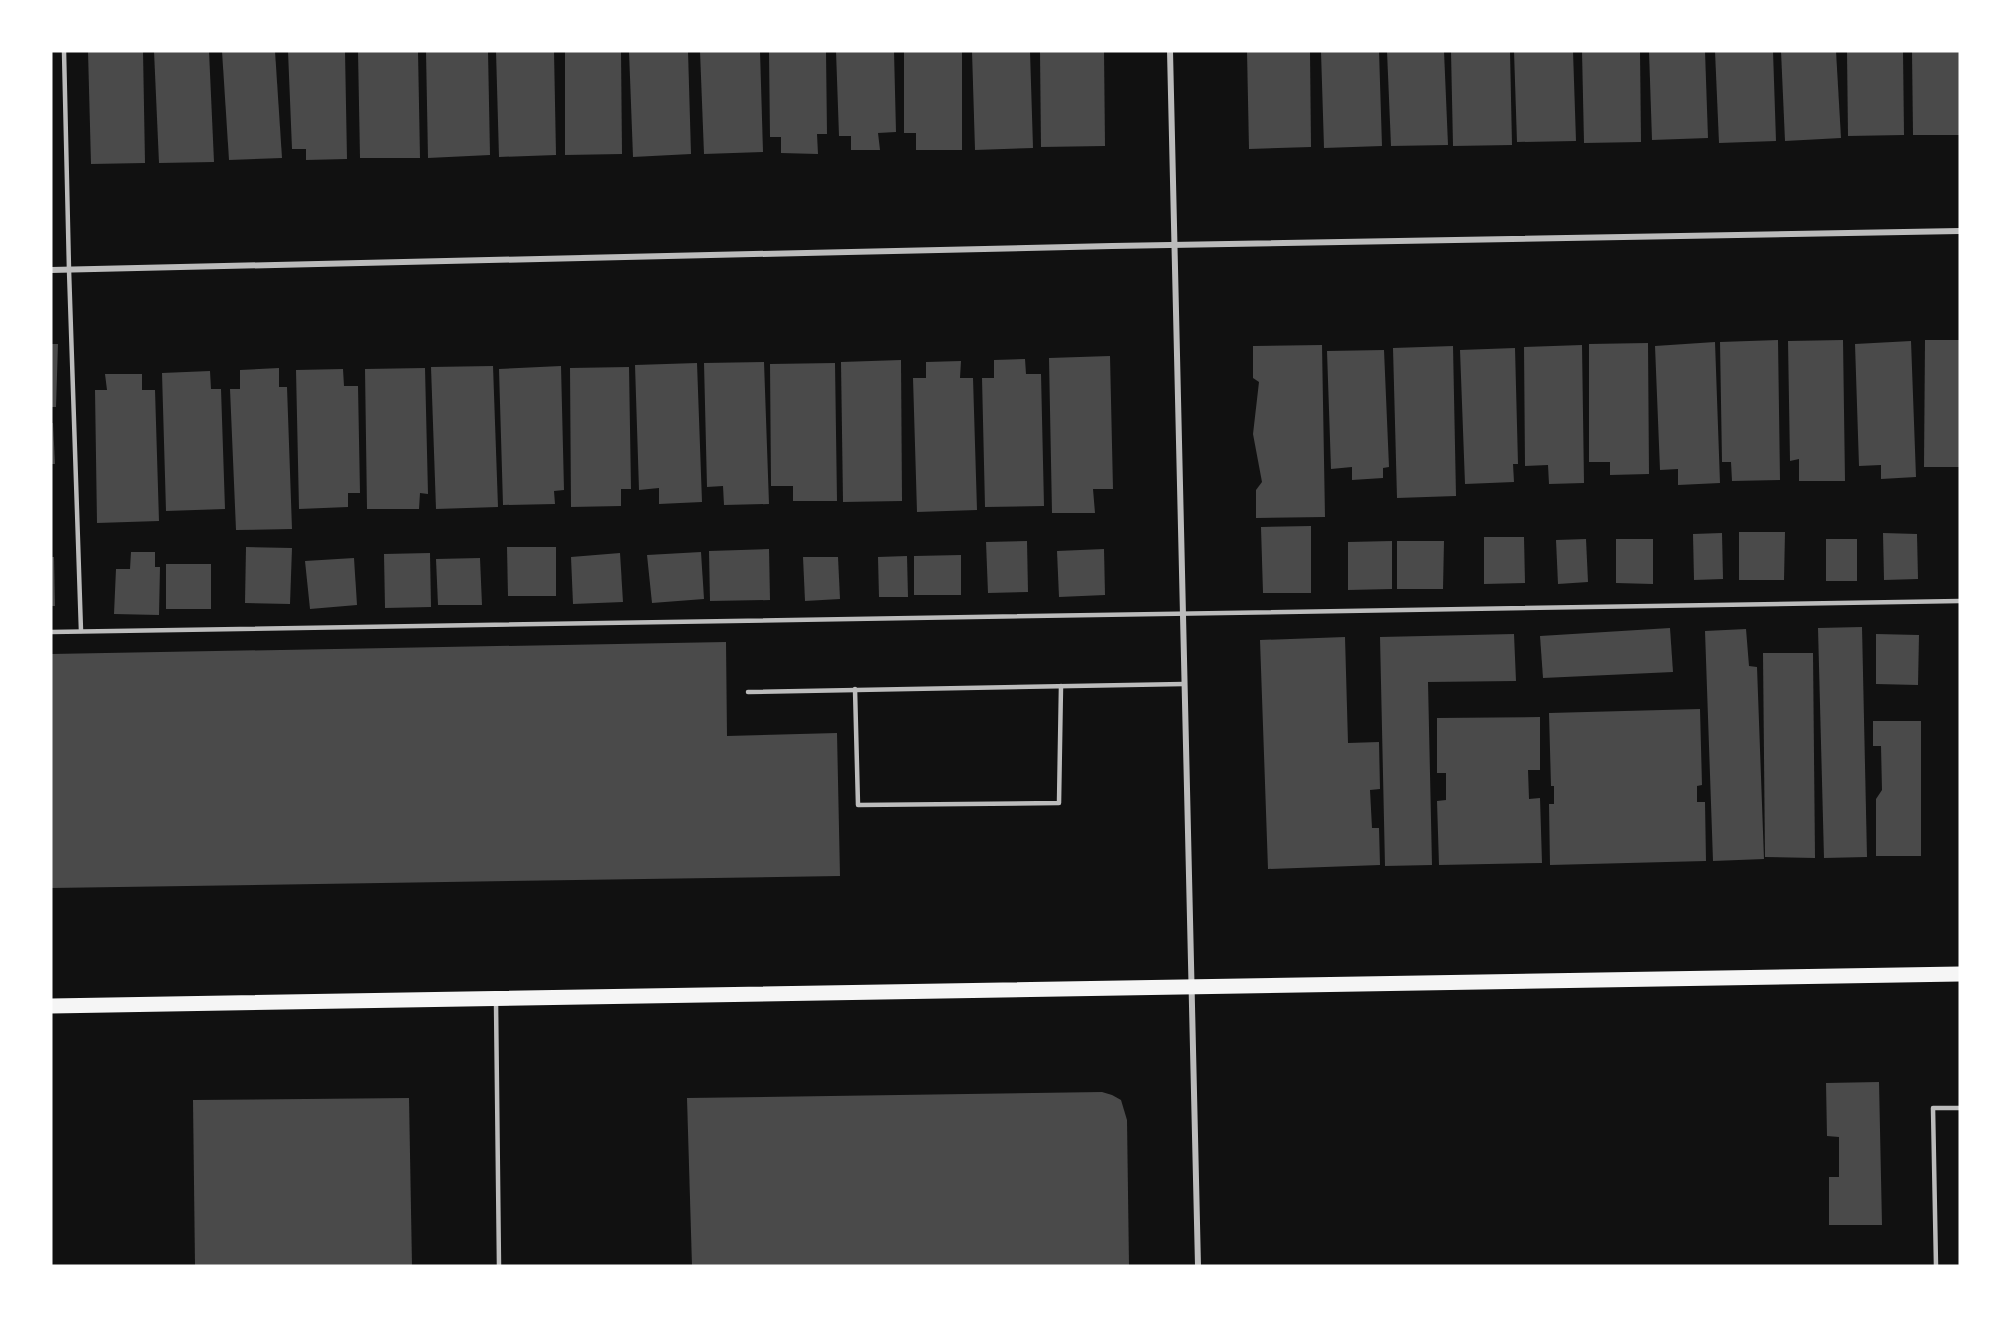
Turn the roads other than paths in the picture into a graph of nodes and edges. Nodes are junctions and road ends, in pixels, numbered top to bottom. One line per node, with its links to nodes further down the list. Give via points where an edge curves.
1 (64, 51): 6 (lane)
2 (1170, 51): 4 (street)
3 (1960, 231): 4 (street)
4 (1174, 246): 6 (street); 8 (street)
5 (51, 270): 6 (street)
6 (69, 270): 9 (lane)
7 (1960, 601): 8 (lane)
8 (1183, 614): 9 (lane); 11 (street)
9 (81, 631): 10 (lane)
10 (51, 632)
11 (1184, 684): 12 (lane); 16 (street)
12 (1060, 686): 13 (lane); 13 (lane, via 1059,803 858,805)
13 (855, 689): 14 (lane)
14 (748, 692)
15 (1960, 974): 16 (main road)
16 (1191, 987): 17 (main road); 21 (street)
17 (496, 999): 18 (main road); 20 (lane)
18 (51, 1006)
19 (1960, 1108): 22 (lane, via 1933,1108)
20 (499, 1266)
21 (1198, 1266)
22 (1936, 1266)

